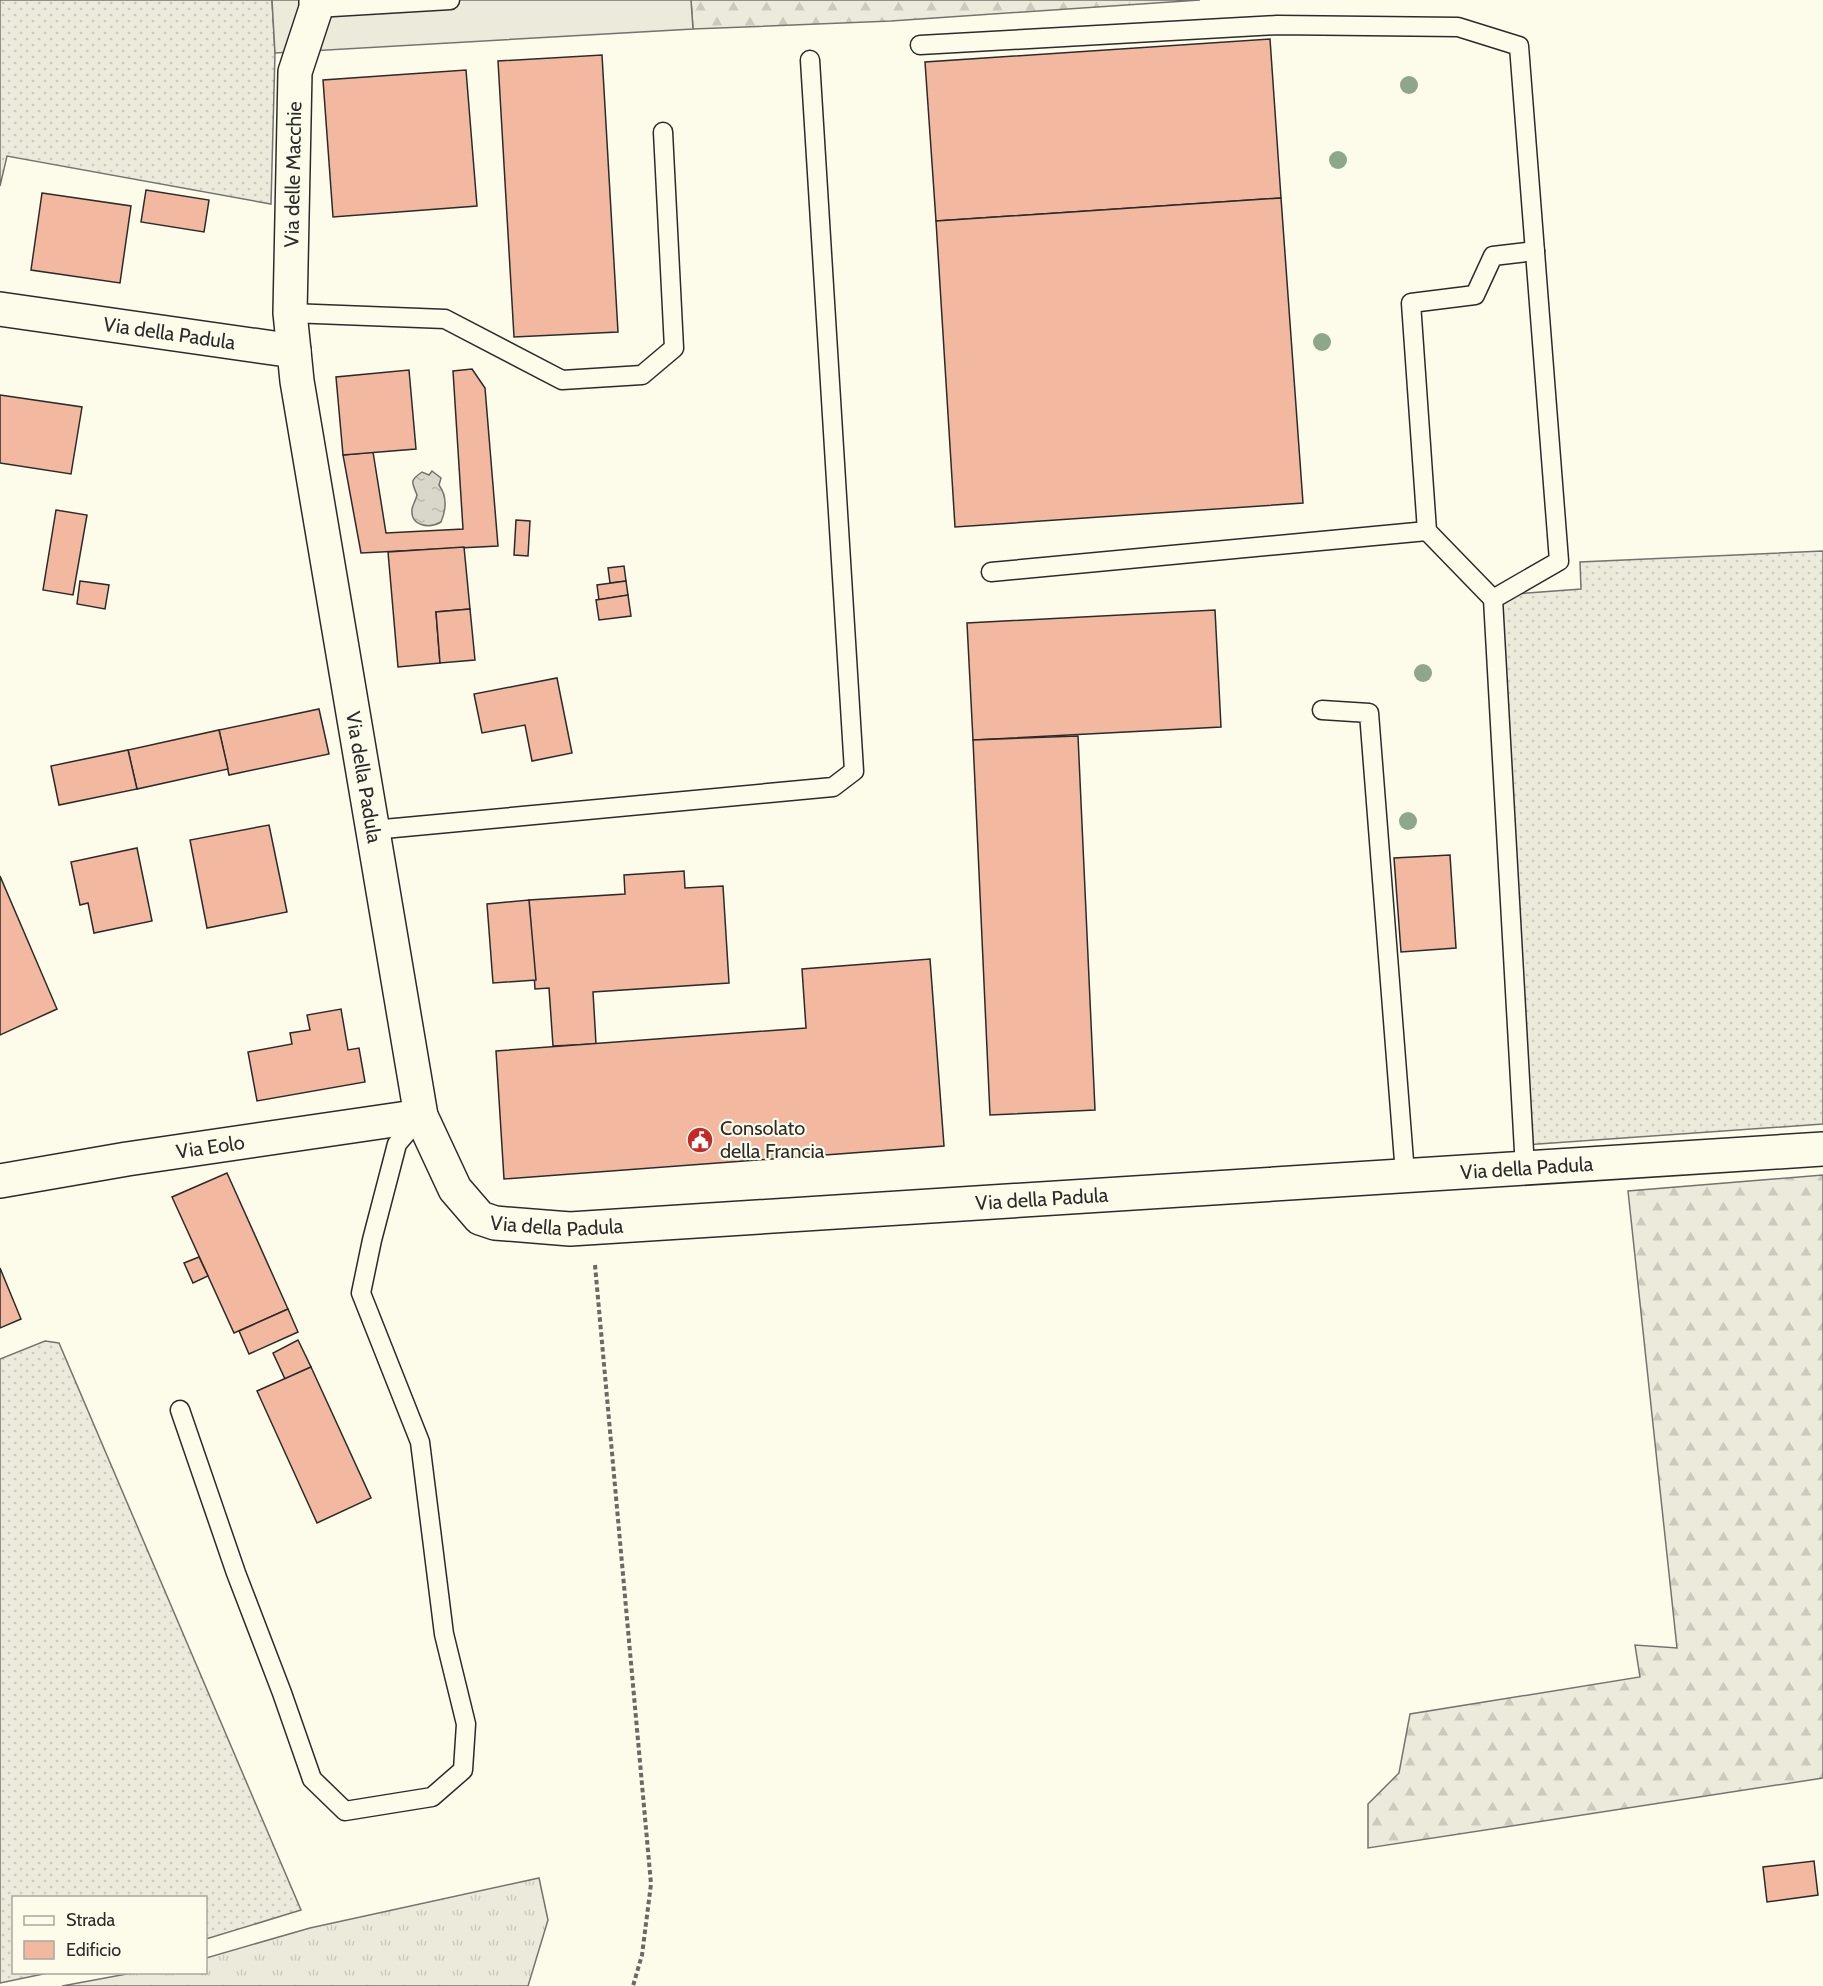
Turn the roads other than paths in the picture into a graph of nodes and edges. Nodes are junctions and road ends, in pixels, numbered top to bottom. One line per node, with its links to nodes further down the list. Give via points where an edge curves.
1 (450, 0): 2 (lane)
2 (316, 4): 8 (street, Via delle Macchie, via 295,72)
3 (920, 45): 6 (lane, via 1277,25 1458,27 1519,46)
4 (810, 60): 14 (lane, via 854,771 833,787)
5 (663, 132): 8 (lane, via 674,348 642,375 562,380 445,319)
6 (1535, 251): 10 (lane, via 1493,256 1474,295 1411,303); 12 (lane, via 1559,561)
7 (0, 309): 9 (street, Via della Padula)
8 (290, 313): 9 (street, Via delle Macchie)
9 (294, 351): 14 (street, Via della Padula)
10 (1427, 531): 11 (lane); 12 (lane)
11 (991, 572)
12 (1493, 599): 17 (lane)
13 (1322, 710): 18 (lane, via 1369,713)
14 (373, 830): 15 (street, Via della Padula)
15 (421, 1116): 18 (street, Via della Padula, via 455,1189 480,1218 495,1223 570,1229); 19 (street, Via Eolo); 20 (lane, via 397,1144 361,1293 420,1442 444,1634 466,1724 463,1770 432,1797 345,1811 312,1779)
16 (1823, 1149): 17 (street, Via della Padula)
17 (1525, 1169): 18 (street, Via della Padula)
18 (1405, 1174)
19 (0, 1181)
20 (180, 1410)

